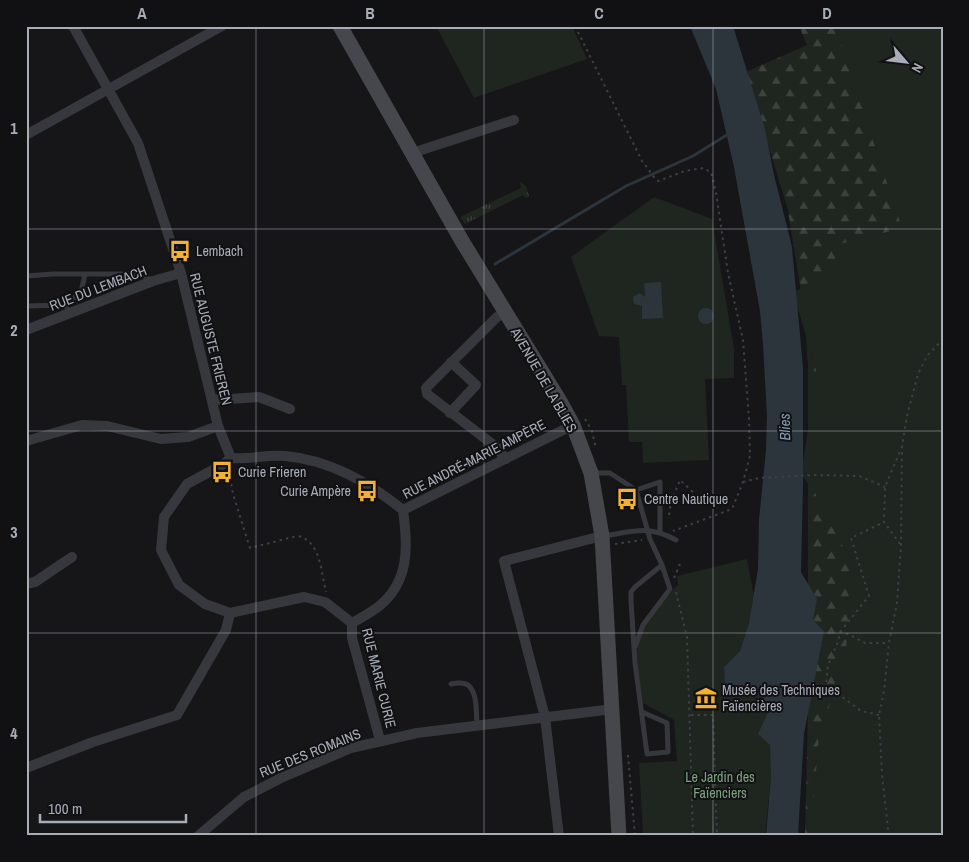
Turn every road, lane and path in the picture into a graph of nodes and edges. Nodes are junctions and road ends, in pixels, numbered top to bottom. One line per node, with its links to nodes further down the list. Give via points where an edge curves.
1 (73, 26): 5 (street, RUE AUGUSTE FRIEREN)
2 (222, 26): 5 (street)
3 (340, 26): 8 (main road, AVENUE DE LA BLIES)
4 (575, 26): 29 (path, via 654,179 658,181 703,168 711,172 743,340 750,456)
5 (109, 89): 7 (street); 9 (street, RUE AUGUSTE FRIEREN, via 138,143)
6 (514, 120): 8 (street)
7 (26, 135)
8 (412, 153): 15 (main road, AVENUE DE LA BLIES)
9 (180, 273): 12 (street, RUE DU LEMBACH); 19 (street, RUE AUGUSTE FRIEREN)
10 (84, 274): 11 (lane); 12 (lane, via 142,274); 14 (lane, via 82,292)
11 (26, 276)
12 (153, 281): 14 (street, RUE DU LEMBACH)
13 (26, 306): 14 (lane)
14 (68, 309): 16 (street, RUE DU LEMBACH)
15 (505, 313): 18 (street); 22 (main road, AVENUE DE LA BLIES)
16 (26, 330)
17 (943, 339): 25 (path, via 927,356 918,374)
18 (451, 362): 21 (street, via 426,388 427,394); 21 (street, via 476,385)
19 (212, 400): 20 (street, via 259,396); 23 (street, RUE AUGUSTE FRIEREN)
20 (290, 409)
21 (450, 413): 26 (street, via 495,446)
22 (573, 425): 26 (street, RUE ANDRÉ-MARIE AMPÈRE); 28 (main road, AVENUE DE LA BLIES)
23 (218, 426): 24 (street, via 188,438 161,439 107,426 82,425); 27 (street, RUE AUGUSTE FRIEREN)
24 (26, 441)
25 (902, 447): 30 (path); 41 (path)
26 (506, 459): 33 (street, RUE ANDRÉ-MARIE AMPÈRE)
27 (229, 460): 33 (street, via 283,456 317,461 353,476); 46 (path, via 233,494 250,548 297,536 310,541 315,547); 47 (street, via 187,484 164,517 161,550 178,585 205,604)
28 (591, 473): 31 (lane, via 610,473); 39 (main road, AVENUE DE LA BLIES)
29 (743, 482): 30 (path, via 813,474 859,476); 37 (path, via 732,509)
30 (885, 487): 35 (path)
31 (636, 490): 36 (lane); 37 (lane, via 660,482)
32 (698, 504): 34 (path, via 695,494 680,480)
33 (403, 510): 48 (street, RUE ANDRÉ-MARIE AMPÈRE, via 406,564 394,590 379,606)
34 (669, 514)
35 (884, 522): 41 (path); 49 (path, via 851,538 870,596)
36 (647, 529): 37 (lane); 38 (lane); 39 (lane)
37 (662, 533): 40 (lane)
38 (650, 538): 39 (path); 43 (lane)
39 (608, 540): 53 (main road, AVENUE DE LA BLIES); 57 (street, via 504,560)
40 (676, 540)
41 (901, 545): 50 (path, via 897,603)
42 (72, 557): 44 (street, via 35,582)
43 (662, 565): 51 (lane, via 670,589 643,625); 51 (lane, via 631,592)
44 (26, 584)
45 (678, 600): 55 (path, via 687,637)
46 (328, 604): 47 (street, RUE MARIE CURIE, via 304,597); 48 (street, RUE MARIE CURIE)
47 (230, 613): 60 (street, via 226,630 177,715)
48 (352, 623): 59 (street, RUE MARIE CURIE, via 352,638)
49 (840, 632): 50 (path, via 865,643); 56 (path, via 828,665 826,685 860,711)
50 (889, 643): 56 (path)
51 (634, 650): 54 (lane)
52 (451, 684): 58 (lane, via 463,683 472,690)
53 (612, 709): 57 (street, RUE DES ROMAINS); 63 (main road, AVENUE DE LA BLIES)
54 (642, 712): 54 (lane, via 646,754 668,752 667,723)
55 (690, 715): 64 (path); 65 (path, via 713,715)
56 (879, 716): 66 (path)
57 (545, 717): 58 (street, RUE DES ROMAINS); 62 (street)
58 (477, 726): 59 (street, RUE DES ROMAINS, via 417,732)
59 (380, 740): 61 (street, RUE DES ROMAINS, via 350,748 257,790 234,804)
60 (26, 768)
61 (198, 836)
62 (559, 836)
63 (619, 836)
64 (693, 836)
65 (717, 836)
66 (887, 836)

